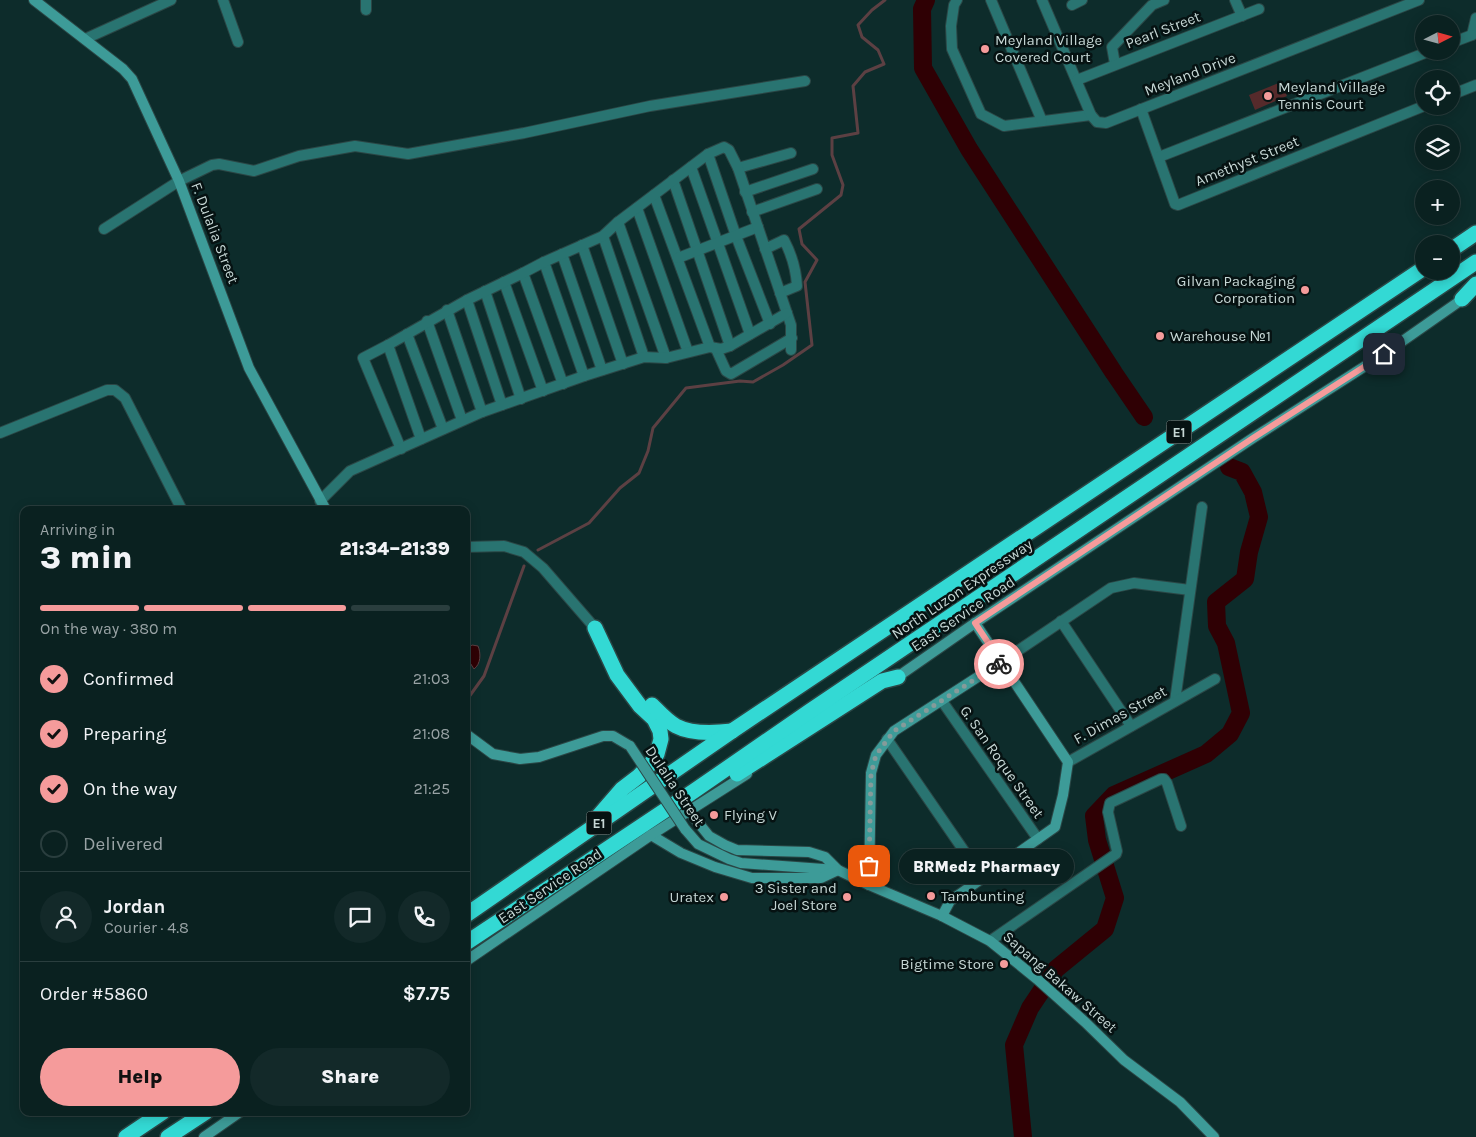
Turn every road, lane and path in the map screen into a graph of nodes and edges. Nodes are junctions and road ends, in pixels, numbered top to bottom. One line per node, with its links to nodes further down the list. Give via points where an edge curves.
1 (34, 0): 18 (street, F. Dulalia Street)
2 (171, 0): 12 (street)
3 (223, 0): 20 (street)
4 (957, 0): 30 (street, via 951,26 952,49 981,114 1004,126)
5 (991, 0): 30 (street)
6 (1042, 0): 23 (street)
7 (1082, 0): 13 (street)
8 (1164, 0): 11 (street)
9 (1235, 0): 15 (street)
10 (1415, 0): 27 (street, Meyland Drive)
11 (1151, 2): 22 (street, via 1112,47)
12 (157, 3): 18 (street)
13 (1072, 5)
14 (1260, 8): 15 (street, Pearl Street)
15 (1242, 16): 22 (street, Pearl Street)
16 (1476, 18): 17 (street)
17 (1474, 36): 19 (street)
18 (85, 40): 38 (street, F. Dulalia Street, via 132,79)
19 (1460, 40)
20 (238, 42)
21 (1415, 57): 33 (street)
22 (1115, 64): 23 (street, Pearl Street)
23 (1077, 80): 29 (street)
24 (805, 81): 38 (street, via 650,106 408,154 355,146 299,156 254,171 212,165)
25 (1476, 84): 26 (street)
26 (1460, 90)
27 (1141, 109): 29 (street, Meyland Drive, via 1106,123 1098,122); 33 (street, Amethyst Street)
28 (1415, 110): 33 (street, Amethyst Street, via 1178,206)
29 (1091, 115): 30 (street)
30 (1042, 121)
31 (791, 153): 35 (street)
32 (708, 154): 34 (street); 35 (street, via 724,147); 49 (street)
33 (1159, 157)
34 (691, 167): 37 (street); 50 (street)
35 (738, 168): 40 (street)
36 (813, 169): 40 (street)
37 (673, 180): 41 (street); 54 (street)
38 (179, 182): 46 (street); 95 (street, F. Dulalia Street, via 249,368)
39 (817, 189): 43 (street)
40 (745, 192): 43 (street)
41 (654, 195): 42 (street); 56 (street)
42 (637, 208): 44 (street); 79 (street)
43 (752, 212): 45 (street)
44 (618, 222): 48 (street); 81 (street)
45 (758, 227): 49 (street); 53 (street)
46 (104, 229)
47 (1476, 233): 52 (highway)
48 (603, 236): 51 (street); 80 (street)
49 (736, 236): 50 (street); 71 (street)
50 (717, 242): 54 (street); 73 (street)
51 (582, 244): 55 (street); 82 (street)
52 (1460, 244)
53 (765, 249): 65 (street); 65 (street, via 784,240 791,254 798,286)
54 (697, 250): 56 (street); 76 (street)
55 (562, 254): 57 (street); 83 (street)
56 (678, 258): 77 (street)
57 (544, 262): 59 (street); 84 (street)
58 (1476, 262): 114 (highway, North Luzon Expressway / E1)
59 (523, 273): 61 (street); 85 (street)
60 (1415, 274): 110 (highway, North Luzon Expressway / E1)
61 (504, 282): 64 (street); 86 (street)
62 (1476, 284): 66 (highway)
63 (1476, 290): 66 (street, East Service Road)
64 (485, 292): 67 (street); 87 (street)
65 (780, 293): 69 (street)
66 (1462, 298): 102 (street, East Service Road, via 1384,354)
67 (467, 300): 68 (street); 88 (street)
68 (447, 310): 70 (street); 89 (street)
69 (786, 313): 71 (street); 74 (street)
70 (428, 321): 72 (street); 90 (street)
71 (770, 324): 73 (street)
72 (407, 334): 75 (street); 91 (street)
73 (750, 334): 76 (street)
74 (792, 338): 77 (street, via 731,374); 78 (street)
75 (388, 346): 93 (street); 94 (street, via 363,358)
76 (730, 346): 77 (street)
77 (713, 348): 79 (street)
78 (791, 350)
79 (688, 352): 81 (street)
80 (644, 357): 81 (street); 82 (street)
81 (666, 358)
82 (623, 364): 83 (street)
83 (602, 370): 84 (street)
84 (584, 376): 85 (street)
85 (563, 384): 86 (street)
86 (542, 391): 87 (street)
87 (521, 398): 88 (street)
88 (502, 405): 89 (street)
89 (482, 412): 90 (street)
90 (462, 420): 91 (street)
91 (443, 429): 93 (street)
92 (0, 433): 96 (street, via 107,390 115,390 125,398)
93 (421, 440): 94 (street)
94 (401, 449): 95 (street, via 350,472)
95 (320, 501): 97 (street, F. Dulalia Street)
96 (180, 506)
97 (323, 506)
98 (1202, 507): 100 (street)
99 (470, 547): 103 (street, via 504,546 524,552 543,568)
100 (1190, 590): 101 (street, via 1134,583 1111,588); 108 (street)
101 (1061, 621): 104 (street); 109 (street)
102 (975, 623): 104 (street); 105 (street, East Service Road)
103 (595, 628): 110 (highway, via 637,690 664,718 691,730); 117 (highway, via 617,675 654,720 661,739 654,760 622,789)
104 (1001, 662): 107 (street); 113 (street)
105 (898, 677): 114 (highway, via 882,681 727,780); 115 (street, East Service Road)
106 (1216, 679): 108 (street, F. Dimas Street)
107 (942, 701): 112 (street, via 894,731); 119 (street, G. San Roque Street)
108 (1175, 702): 109 (street, F. Dimas Street)
109 (1131, 726): 113 (street, F. Dimas Street)
110 (732, 731): 117 (highway, North Luzon Expressway / E1)
111 (470, 737): 120 (street, Dulalia Street, bridge, via 493,754 520,759 539,757 602,736 613,736 630,746 684,829 698,844 741,863)
112 (887, 739): 121 (street); 122 (street, via 876,755 871,774)
113 (1068, 762): 119 (street, F. Dimas Street, via 1064,795 1055,827)
114 (694, 791): 125 (highway, North Luzon Expressway / E1)
115 (689, 811): 118 (street, East Service Road); 120 (street, Sapang Bakaw Street, via 709,836 737,850 809,852 825,857)
116 (1182, 826): 126 (street, via 1164,779 1110,803 1108,812 1116,854)
117 (582, 835): 123 (highway, North Luzon Expressway / E1)
118 (651, 835): 120 (street, via 681,853 752,878 821,878); 127 (street, East Service Road)
119 (1038, 839): 121 (street, F. Dimas Street)
120 (838, 870): 122 (street, Sapang Bakaw Street)
121 (982, 877): 124 (street, F. Dimas Street, via 950,901)
122 (869, 885): 124 (street, Sapang Bakaw Street)
123 (470, 912)
124 (942, 916): 126 (street, Sapang Bakaw Street)
125 (470, 940)
126 (990, 941): 134 (street, Sapang Bakaw Street, via 1086,1022 1124,1060 1180,1102)
127 (470, 958)
128 (157, 1116): 131 (highway)
129 (200, 1116): 132 (highway)
130 (234, 1116): 133 (street)
131 (126, 1137)
132 (168, 1137)
133 (204, 1137)
134 (1214, 1137)

